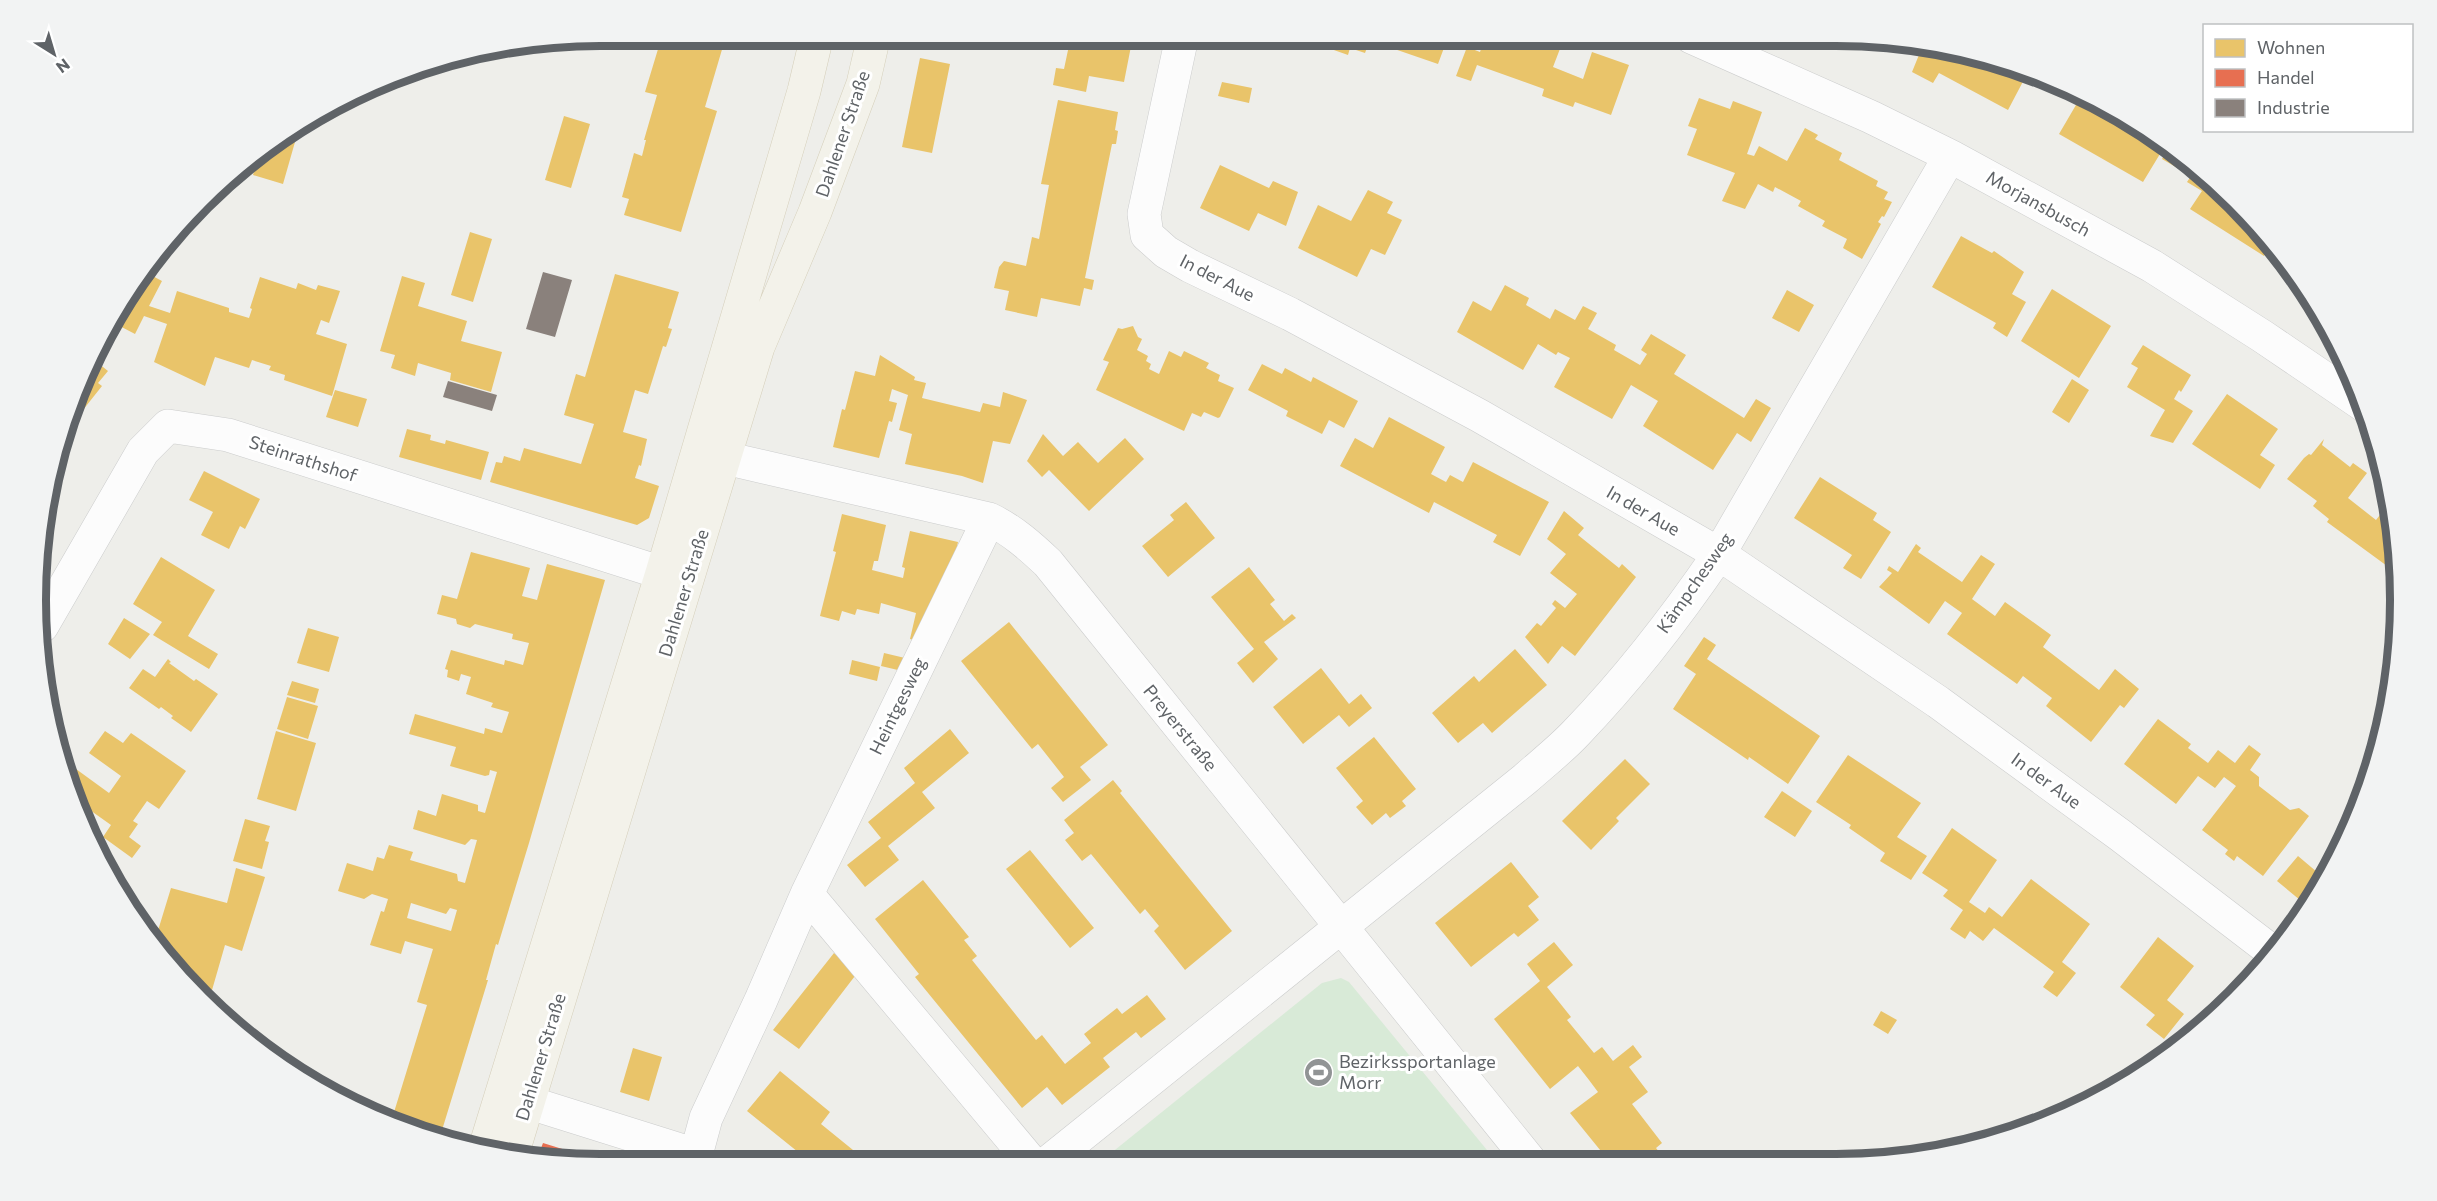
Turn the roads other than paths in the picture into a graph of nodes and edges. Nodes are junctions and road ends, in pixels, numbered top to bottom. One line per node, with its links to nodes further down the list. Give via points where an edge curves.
1 (815, 46): 10 (main road, Dahlener Straße)
2 (872, 46): 7 (main road, Dahlener Straße, via 862,84 819,201 758,347)
3 (1180, 46): 9 (street, In der Aue, via 1144,214 1147,235 1190,266 1480,417)
4 (1711, 46): 5 (street, Morjansbusch)
5 (1950, 156): 6 (street, Morjansbusch, via 2152,267); 9 (street, Kämpchesweg)
6 (2351, 397)
7 (726, 458): 8 (street, Preyerstraße); 15 (main road, Dahlener Straße)
8 (989, 519): 12 (street, Heintgesweg); 13 (street, Preyerstraße, via 1018,536 1048,563)
9 (1719, 554): 13 (street, Kämpchesweg, via 1620,685 1575,734 1526,779); 14 (street, In der Aue, via 1938,702)
10 (662, 573): 11 (street, Steinrathshof, via 228,435 168,426 143,451); 16 (main road, Dahlener Straße)
11 (47, 617)
12 (807, 894): 19 (street, Heintgesweg, via 706,1118); 20 (street)
13 (1341, 928): 21 (street); 22 (street, Preyerstraße)
14 (2268, 948)
15 (527, 1102): 17 (main road, Dahlener Straße); 18 (street, Heintgesweg)
16 (487, 1143)
17 (514, 1148)
18 (682, 1154)
19 (698, 1154)
20 (1025, 1154)
21 (1057, 1154)
22 (1524, 1154)

